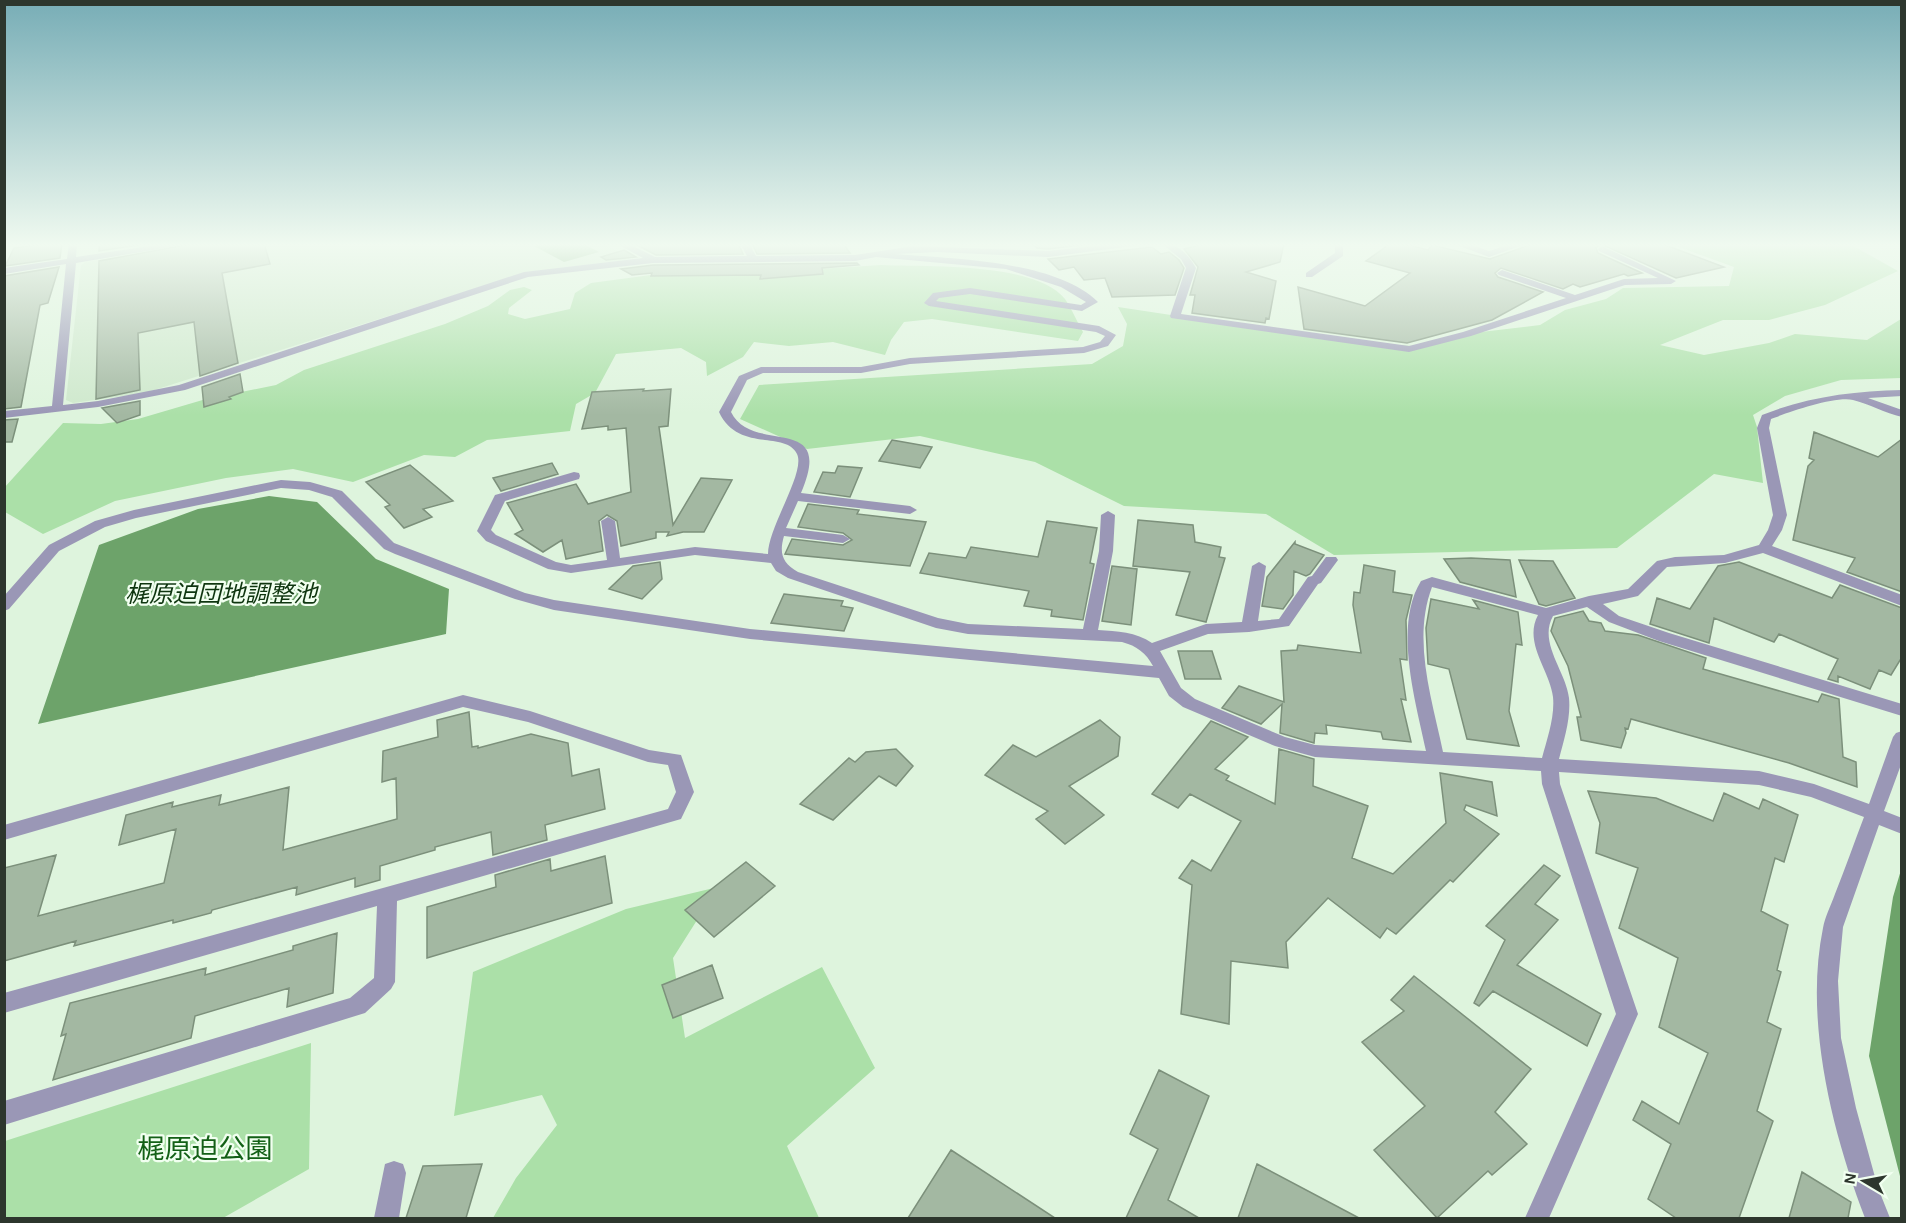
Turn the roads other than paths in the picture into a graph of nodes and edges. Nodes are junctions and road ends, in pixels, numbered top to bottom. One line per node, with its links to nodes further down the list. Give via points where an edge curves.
1 (67, 300): 10 (street)
2 (449, 300): 10 (street, via 181,388)
3 (932, 300): 14 (street, via 929,303 1099,329 1111,335 1104,344 1084,350 910,361 861,370 753,372 743,378 725,412 727,421 750,435 793,443 804,455 804,467)
4 (1030, 300): 5 (street, via 1082,308 1093,302)
5 (1090, 300)
6 (1180, 300): 7 (street, via 1175,316 1409,349)
7 (1569, 300)
8 (1902, 393): 9 (street)
9 (1853, 395): 11 (street); 20 (street, via 1800,404 1766,417 1763,428 1780,515)
10 (57, 409): 12 (street)
11 (1902, 414)
12 (4, 415)
13 (574, 476): 23 (street, via 500,498 484,531 491,538 553,566 571,569)
14 (793, 496): 15 (street); 18 (street)
15 (910, 510)
16 (1108, 514): 30 (street, via 1106,550)
17 (608, 521): 23 (street)
18 (778, 531): 19 (street); 21 (street)
19 (843, 539)
20 (1764, 548): 25 (street, via 1725,559 1662,564 1633,593); 26 (street)
21 (776, 559): 23 (street, via 695,551); 30 (street, via 781,568 793,575 936,623 968,629)
22 (1331, 561): 29 (street, via 1284,623)
23 (614, 562)
24 (1259, 566): 29 (street)
25 (1589, 601): 28 (street); 33 (street, via 1614,619 1664,637)
26 (1902, 602)
27 (4, 606): 32 (street, via 54,548 100,524 134,513 296,484 337,494 389,546 554,605 750,634)
28 (1547, 614): 35 (street, via 1432,582 1426,584 1419,596 1417,657); 36 (street, via 1541,624 1542,643 1561,697)
29 (1250, 627): 31 (street, via 1206,629)
30 (1090, 634): 31 (street, via 1123,637)
31 (1150, 649): 32 (street)
32 (1165, 673): 35 (street, via 1175,692 1189,703 1281,741 1315,751)
33 (1902, 710)
34 (1902, 737): 37 (street)
35 (1436, 760): 36 (street)
36 (1549, 766): 37 (street, via 1759,778 1804,788); 45 (street, via 1551,784 1627,1014)
37 (1879, 816): 38 (street); 46 (street, via 1833,927 1827,981 1830,1038 1844,1108)
38 (1902, 826)
39 (4, 833): 40 (street, via 463,701 530,717 648,756 675,760 685,792 675,814)
40 (387, 895): 41 (street); 42 (street, via 384,982 357,1006)
41 (4, 1003)
42 (4, 1113)
43 (394, 1173): 44 (street)
44 (386, 1218)
45 (1537, 1218)
46 (1878, 1218)

